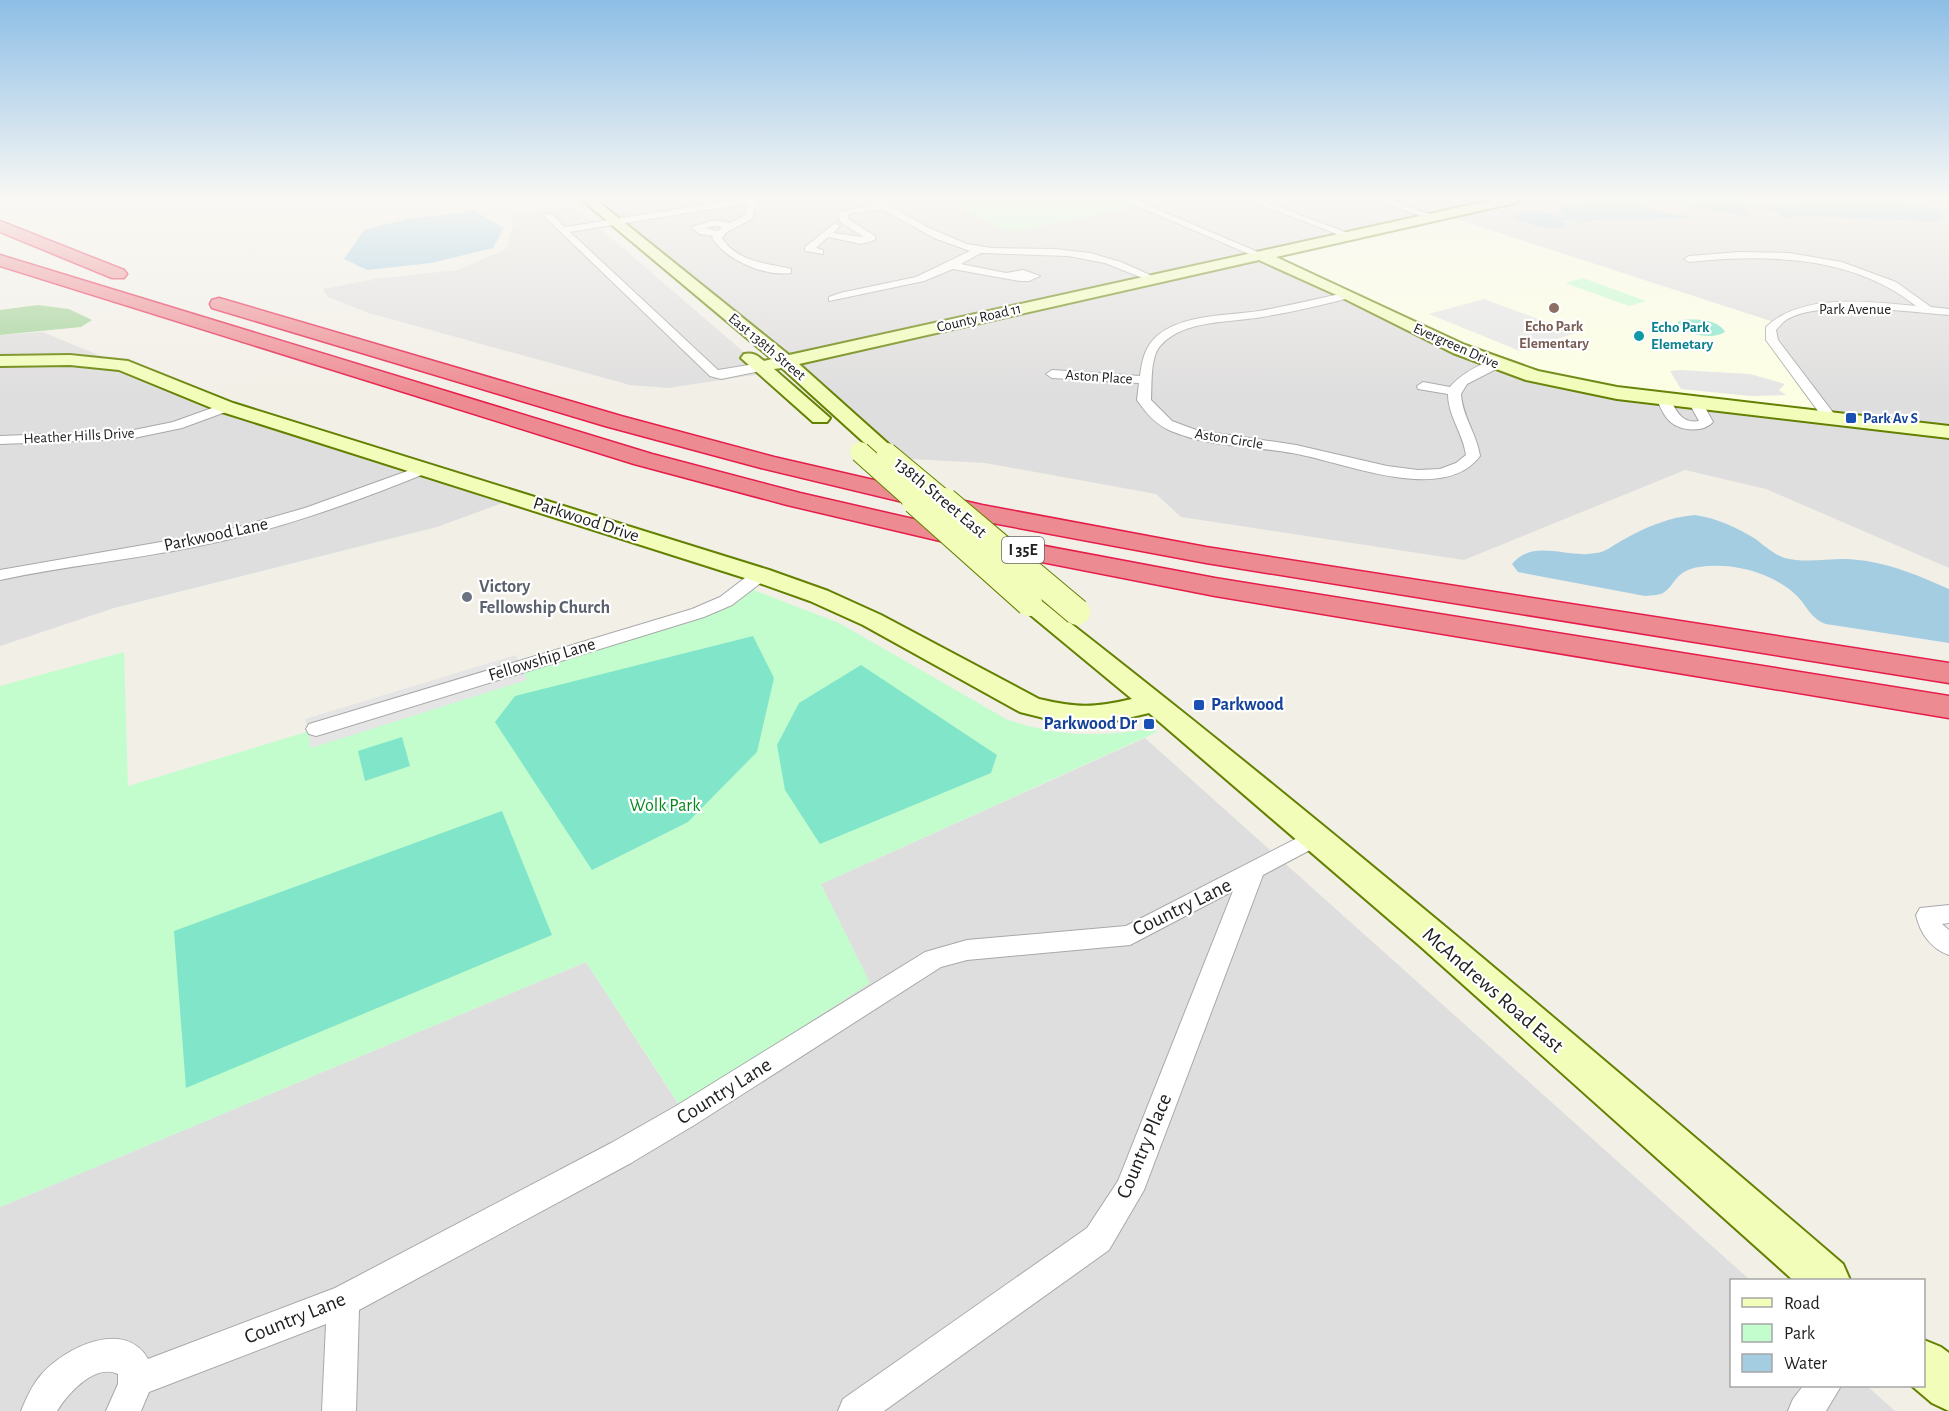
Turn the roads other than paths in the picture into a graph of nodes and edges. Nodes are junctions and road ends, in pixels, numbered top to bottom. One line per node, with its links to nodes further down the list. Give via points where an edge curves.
1 (23, 265): 16 (highway, I 35E)
2 (65, 265): 16 (highway, I 35E)
3 (78, 265): 16 (highway)
4 (600, 265): 25 (street, via 714,373)
5 (668, 265): 23 (street, East 138th Street)
6 (764, 265): 13 (street)
7 (952, 265): 14 (street, via 973,272); 18 (street, via 920,279)
8 (1122, 265): 15 (street)
9 (1217, 265): 15 (street, County Road 11)
10 (1282, 265): 17 (street, Evergreen Drive)
11 (1837, 265): 19 (street, via 1886,281)
12 (0, 268): 16 (highway)
13 (787, 271)
14 (1010, 275)
15 (1154, 279): 23 (street, County Road 11)
16 (118, 285): 41 (highway, I 35E, via 770,463 982,513 1206,555); 43 (highway, I 35E, via 643,459 796,500 970,540 1215,586)
17 (1349, 295): 24 (street, Evergreen Drive, via 1458,350); 27 (street, Aston Circle, via 1176,330 1152,347)
18 (833, 299)
19 (1928, 310): 20 (street, Park Avenue); 31 (street, Park Avenue, via 1827,306 1795,311 1775,320 1770,329 1772,340)
20 (1949, 312)
21 (737, 347): 25 (street, East 138th Street)
22 (0, 361): 30 (street, Parkwood Drive, via 70,360 122,365)
23 (786, 362): 25 (street, County Road 11); 35 (street, East 138th Street)
24 (1496, 364): 29 (street, via 1466,378); 31 (street, Evergreen Drive, via 1578,387)
25 (761, 367): 34 (street, East 138th Street)
26 (1052, 374): 27 (street, Aston Place)
27 (1146, 380): 29 (street, Aston Circle, via 1144,400 1160,420 1178,429 1416,474 1453,470 1473,456 1473,447 1453,405)
28 (1423, 386): 29 (street)
29 (1454, 391)
30 (226, 407): 33 (street, Heather Hills Drive, via 177,425 129,435); 36 (street, Parkwood Drive)
31 (1831, 418): 32 (street, Evergreen Drive)
32 (1949, 432)
33 (0, 440)
34 (860, 452): 39 (street, 138th Street East, bridge)
35 (887, 453): 40 (street, 138th Street East, bridge)
36 (424, 470): 37 (street, Parkwood Lane, via 344,502 262,527); 38 (street, Parkwood Drive)
37 (0, 575)
38 (760, 575): 42 (street, Parkwood Drive, via 872,620 1030,706 1098,716); 44 (street, Fellowship Lane, via 726,601 698,613)
39 (1029, 603): 42 (street, McAndrews Road East)
40 (1077, 612): 42 (street, McAndrews Road East)
41 (1949, 673)
42 (1156, 702): 45 (street, McAndrews Road East)
43 (1949, 707)
44 (316, 729)
45 (1317, 836): 46 (street, Country Lane); 49 (street, McAndrews Road East)
46 (1252, 873): 50 (street, Country Lane, via 1130,935 967,950 934,959 686,1116); 58 (street, Country Place, via 1129,1190 1098,1239)
47 (1949, 914): 48 (street, via 1928,915 1931,928)
48 (1949, 945)
49 (1825, 1279)
50 (343, 1301): 52 (street, Country Lane); 57 (street)
51 (1925, 1366): 53 (street)
52 (136, 1380): 55 (street, via 136,1370 126,1356 99,1355 63,1375); 56 (street)
53 (1949, 1386)
54 (1823, 1387): 59 (street)
55 (38, 1411)
56 (123, 1411)
57 (339, 1411)
58 (855, 1411)
59 (1805, 1411)

